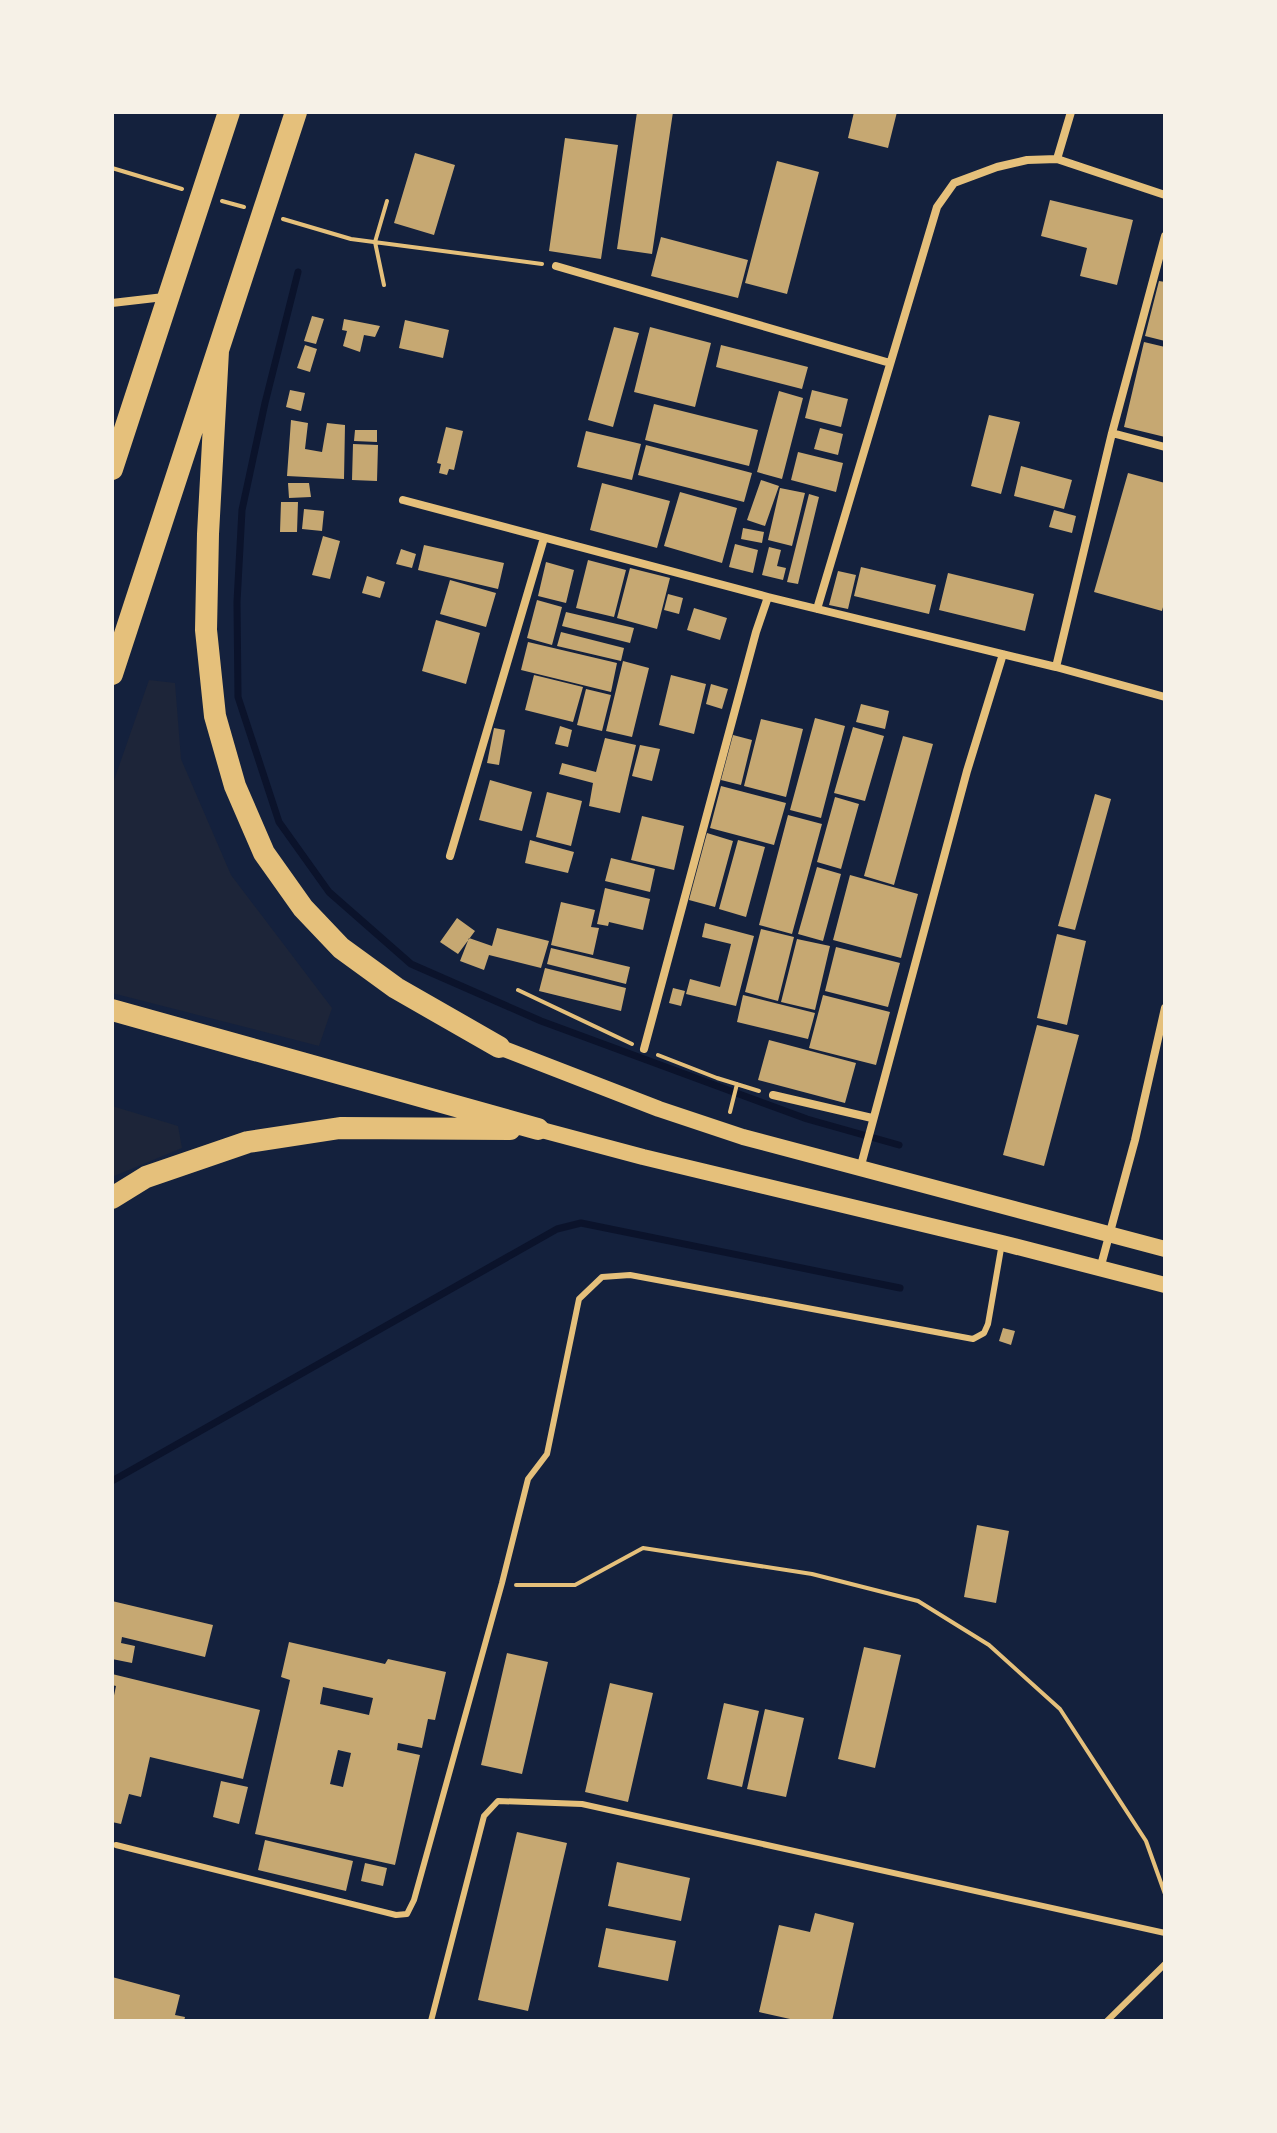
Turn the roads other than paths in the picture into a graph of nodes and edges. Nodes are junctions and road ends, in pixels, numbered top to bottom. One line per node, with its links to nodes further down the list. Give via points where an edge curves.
1 (229, 112): 8 (highway)
2 (296, 112): 10 (highway)
3 (1071, 112): 4 (street)
4 (1057, 159): 5 (street); 11 (street, via 1012,163 954,183 937,207)
5 (1165, 195)
6 (1165, 236): 12 (street)
7 (556, 266): 11 (street)
8 (169, 296): 9 (street); 14 (highway)
9 (112, 303)
10 (218, 351): 21 (highway); 26 (highway, via 206,630 215,716 235,786 264,853 303,908 341,948 396,988)
11 (890, 363): 18 (street)
12 (1112, 433): 13 (street); 20 (street)
13 (1165, 447)
14 (112, 469)
15 (403, 500): 16 (street)
16 (544, 538): 17 (street); 23 (street)
17 (768, 597): 18 (street); 27 (street)
18 (817, 609): 19 (street)
19 (1003, 654): 20 (street); 29 (street)
20 (1056, 667): 22 (street)
21 (112, 674)
22 (1165, 697)
23 (450, 856)
24 (1165, 1008): 33 (street)
25 (112, 1010): 30 (highway)
26 (499, 1047): 31 (main road, via 743,1137)
27 (644, 1049)
28 (773, 1095): 29 (street)
29 (872, 1121): 31 (street)
30 (538, 1129): 32 (highway, via 340,1128 248,1142 146,1177); 34 (main road)
31 (862, 1161): 33 (main road)
32 (112, 1198)
33 (1108, 1235): 35 (main road); 36 (street)
34 (1002, 1243): 36 (main road); 38 (lane, via 988,1324 973,1339 630,1275 602,1277 579,1299 547,1454 528,1479 407,1914)
35 (1165, 1249)
36 (1100, 1269): 37 (main road)
37 (1165, 1285)
38 (116, 1845)
39 (1165, 1933): 41 (lane, via 582,1804 498,1801 484,1816)
40 (1165, 1964): 42 (lane)
41 (431, 2021)
42 (1107, 2021)

